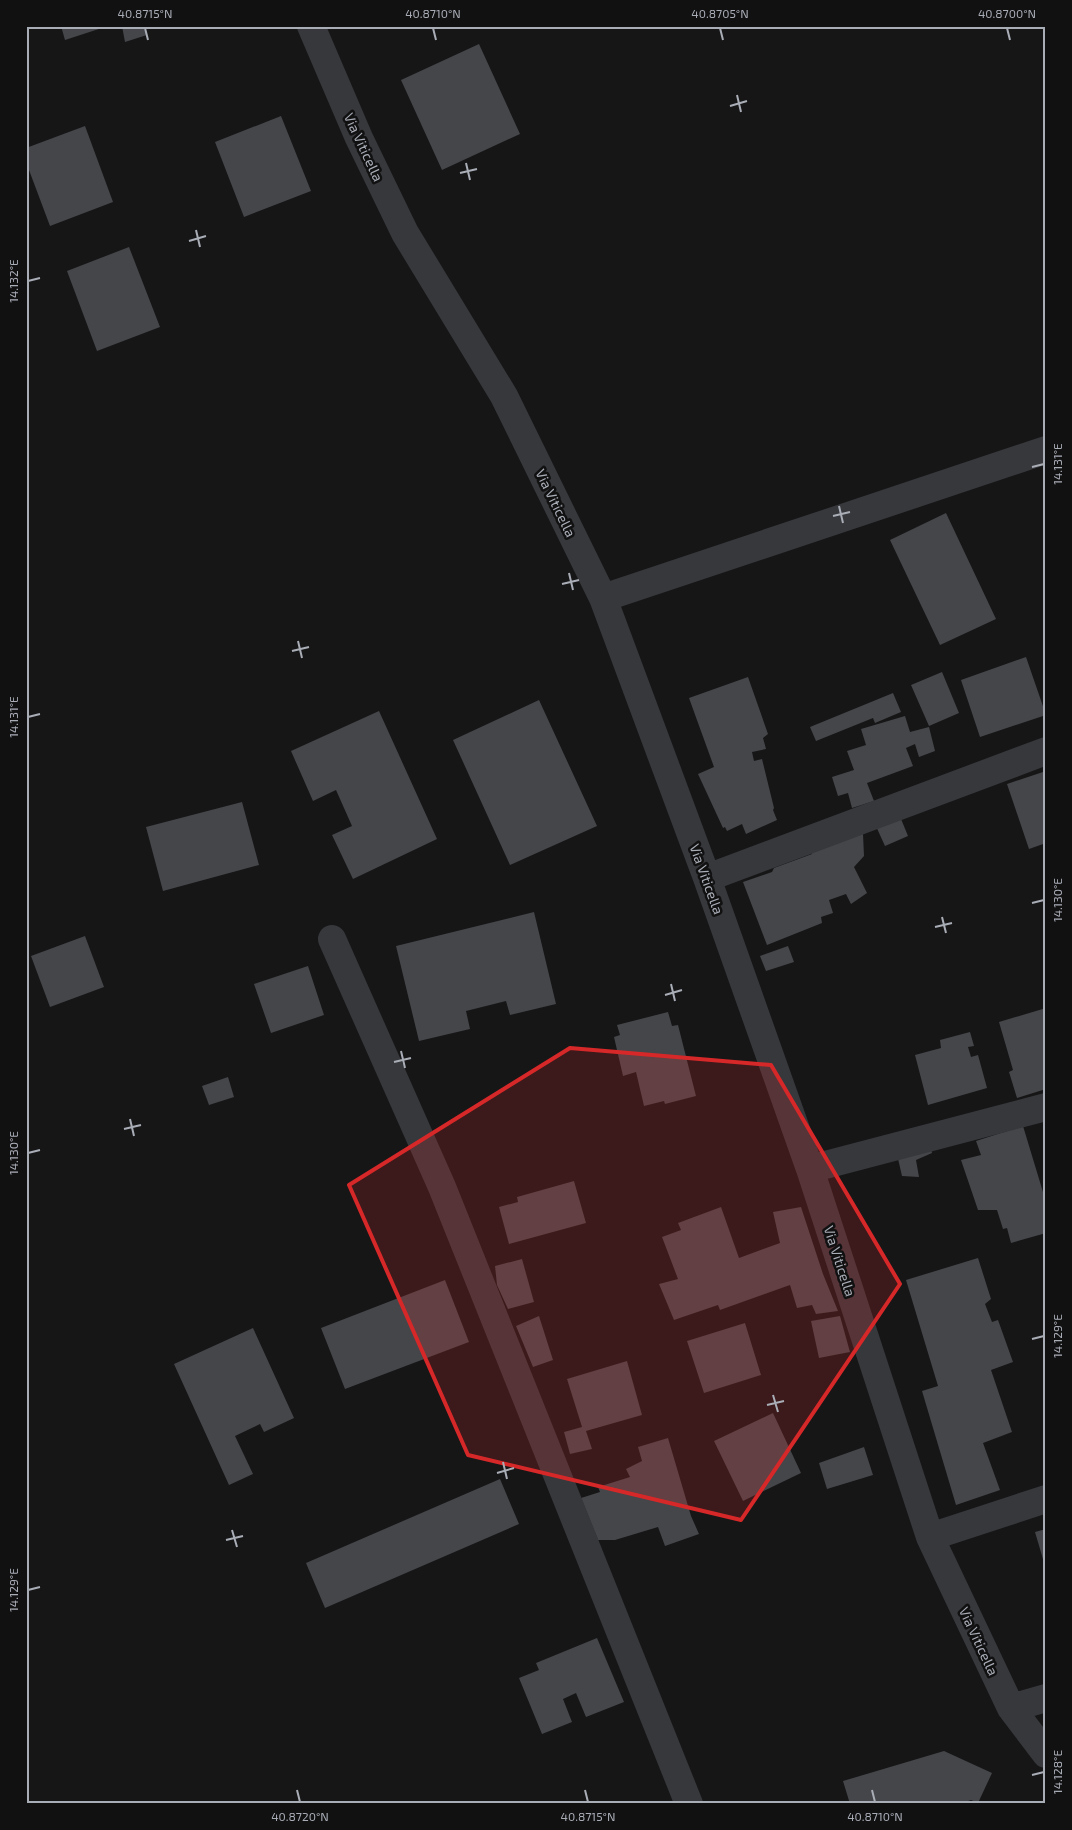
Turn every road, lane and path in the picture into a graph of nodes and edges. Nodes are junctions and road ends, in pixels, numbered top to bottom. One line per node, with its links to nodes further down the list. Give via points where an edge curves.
1 (311, 26): 3 (street, Via Viticella, via 359,138 405,233 504,396)
2 (1046, 450): 3 (street)
3 (603, 598): 5 (street, Via Viticella)
4 (1046, 751): 5 (street)
5 (707, 878): 8 (street, Via Viticella)
6 (332, 939): 14 (street, via 442,1186)
7 (1046, 1107): 8 (street)
8 (810, 1169): 10 (street, Via Viticella)
9 (1046, 1499): 10 (street)
10 (930, 1537): 12 (street, Via Viticella)
11 (1046, 1698): 12 (street)
12 (1011, 1708): 13 (street, Via Viticella)
13 (1046, 1754)
14 (690, 1804)

